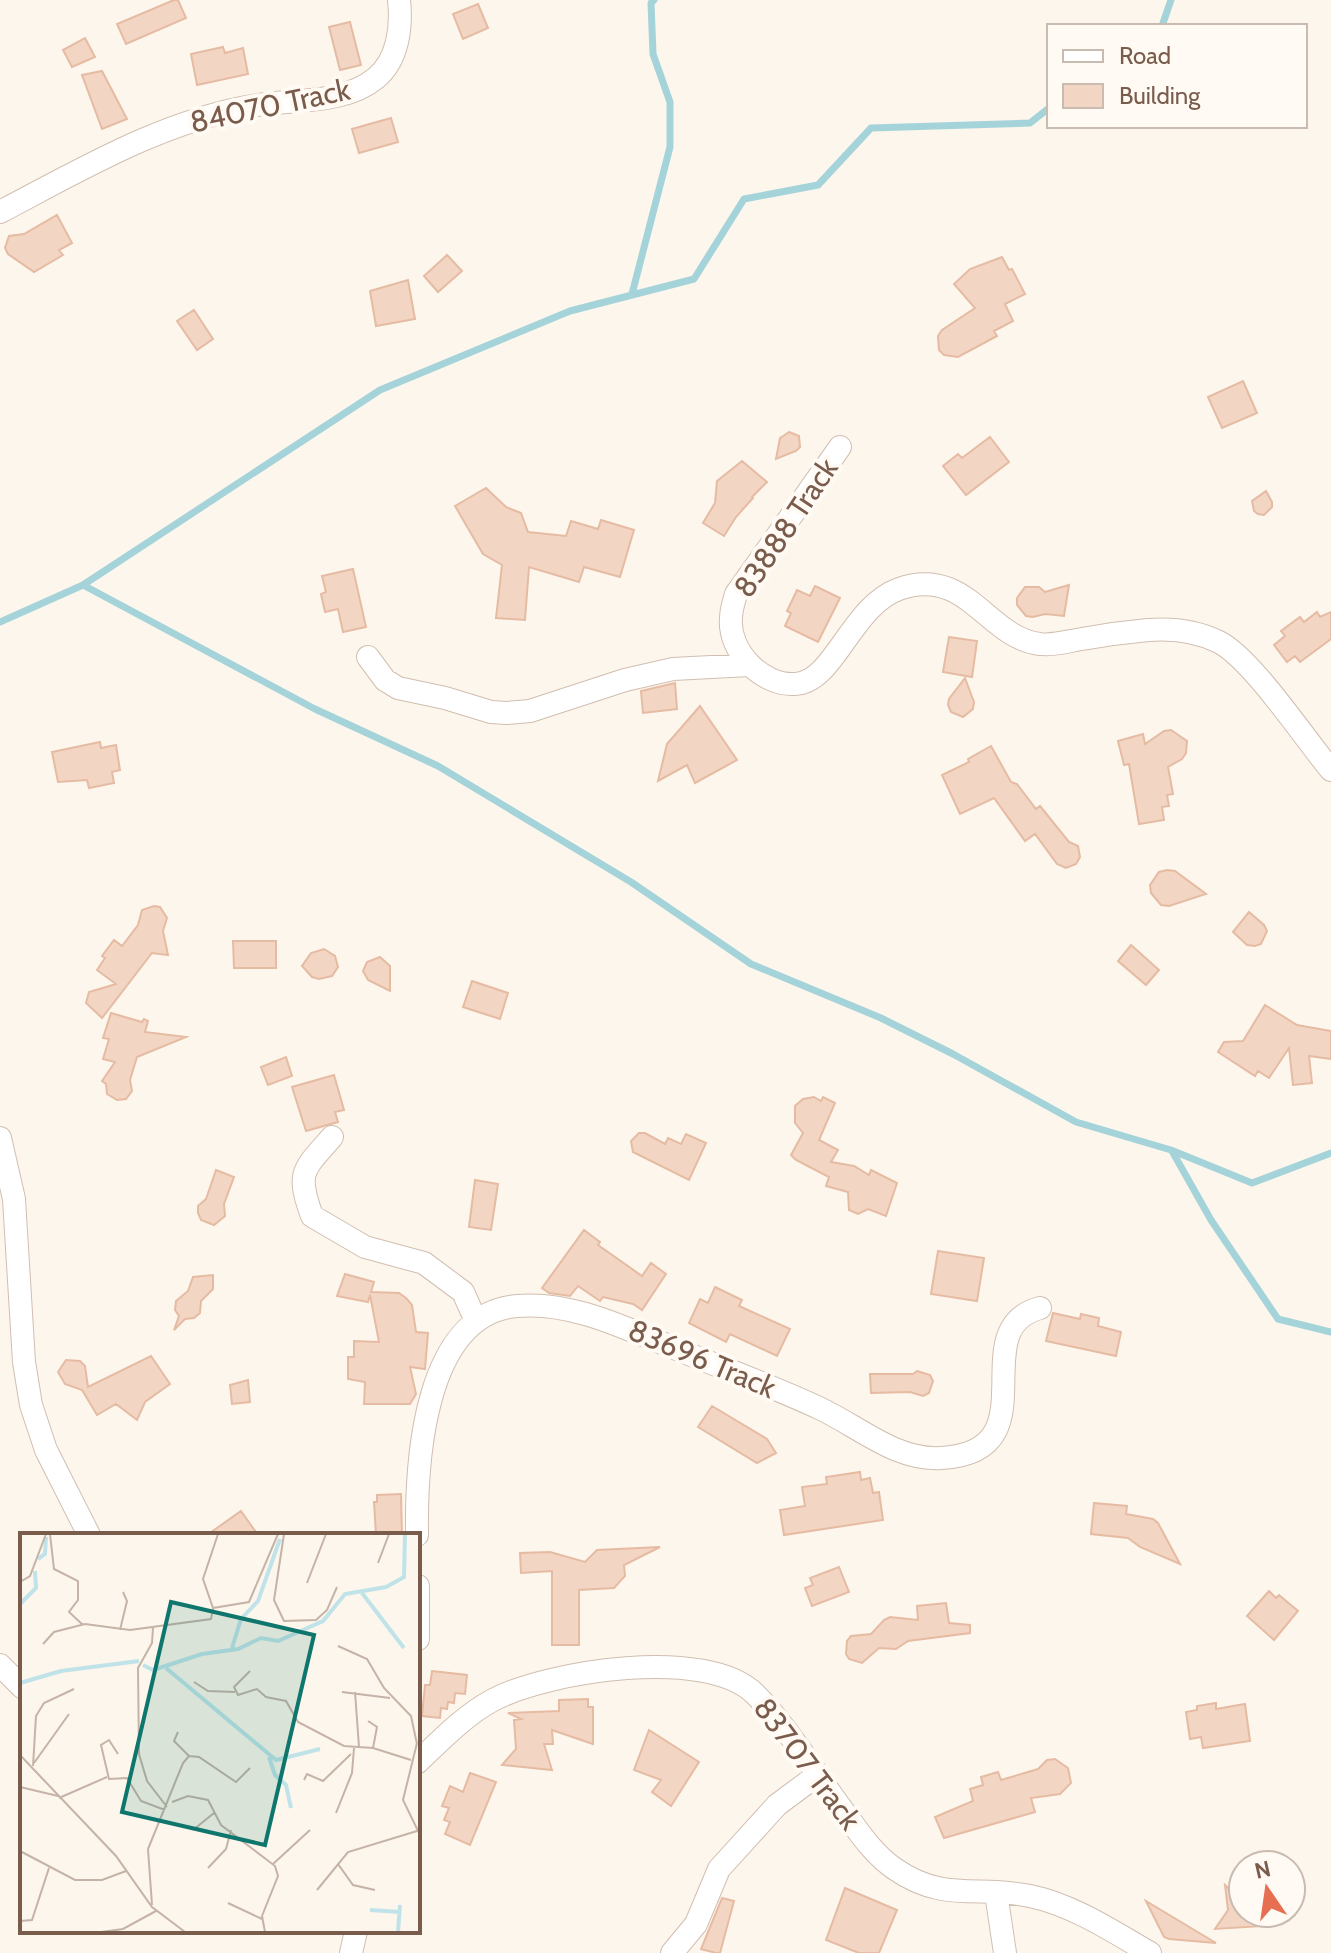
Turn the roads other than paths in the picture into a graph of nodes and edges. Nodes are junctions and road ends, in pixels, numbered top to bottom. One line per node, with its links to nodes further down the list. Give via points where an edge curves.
1 (399, 0): 2 (street, 84070 Track, via 401,17 388,67 352,92 239,108 173,127)
2 (0, 212)
3 (840, 447): 5 (street, 83888 Track, via 736,594 730,619 736,644)
4 (368, 657): 5 (street, via 398,688 507,713 673,669)
5 (750, 665): 6 (street, via 786,685 811,681 866,610 900,589 920,585 968,599 997,624 1040,644 1177,629 1220,642 1235,653)
6 (1331, 770)
7 (332, 1137): 10 (street, via 304,1169 303,1190 312,1216 365,1247 424,1263 463,1292)
8 (0, 1138): 11 (street, via 14,1199 31,1405 46,1450)
9 (1040, 1308): 10 (street, 83696 Track, via 1023,1315 1008,1337 1001,1418 989,1443 968,1455 926,1458 614,1323 567,1310 518,1306)
10 (476, 1321): 12 (street, via 460,1335 431,1394 421,1441)
11 (88, 1533)
12 (417, 1533)
13 (0, 1665): 14 (street)
14 (20, 1685)
15 (420, 1760): 16 (street, 83707 Track, via 463,1721 521,1687 606,1669 672,1668 713,1672 753,1692)
16 (816, 1776): 17 (street, 83707 Track, via 872,1849 895,1869 956,1893); 20 (street, via 777,1805 719,1869 696,1924)
17 (996, 1893): 21 (street); 22 (street, 83707 Track, via 1061,1906)
18 (356, 1933): 19 (street)
19 (351, 1953)
20 (672, 1953)
21 (1005, 1953)
22 (1150, 1953)

